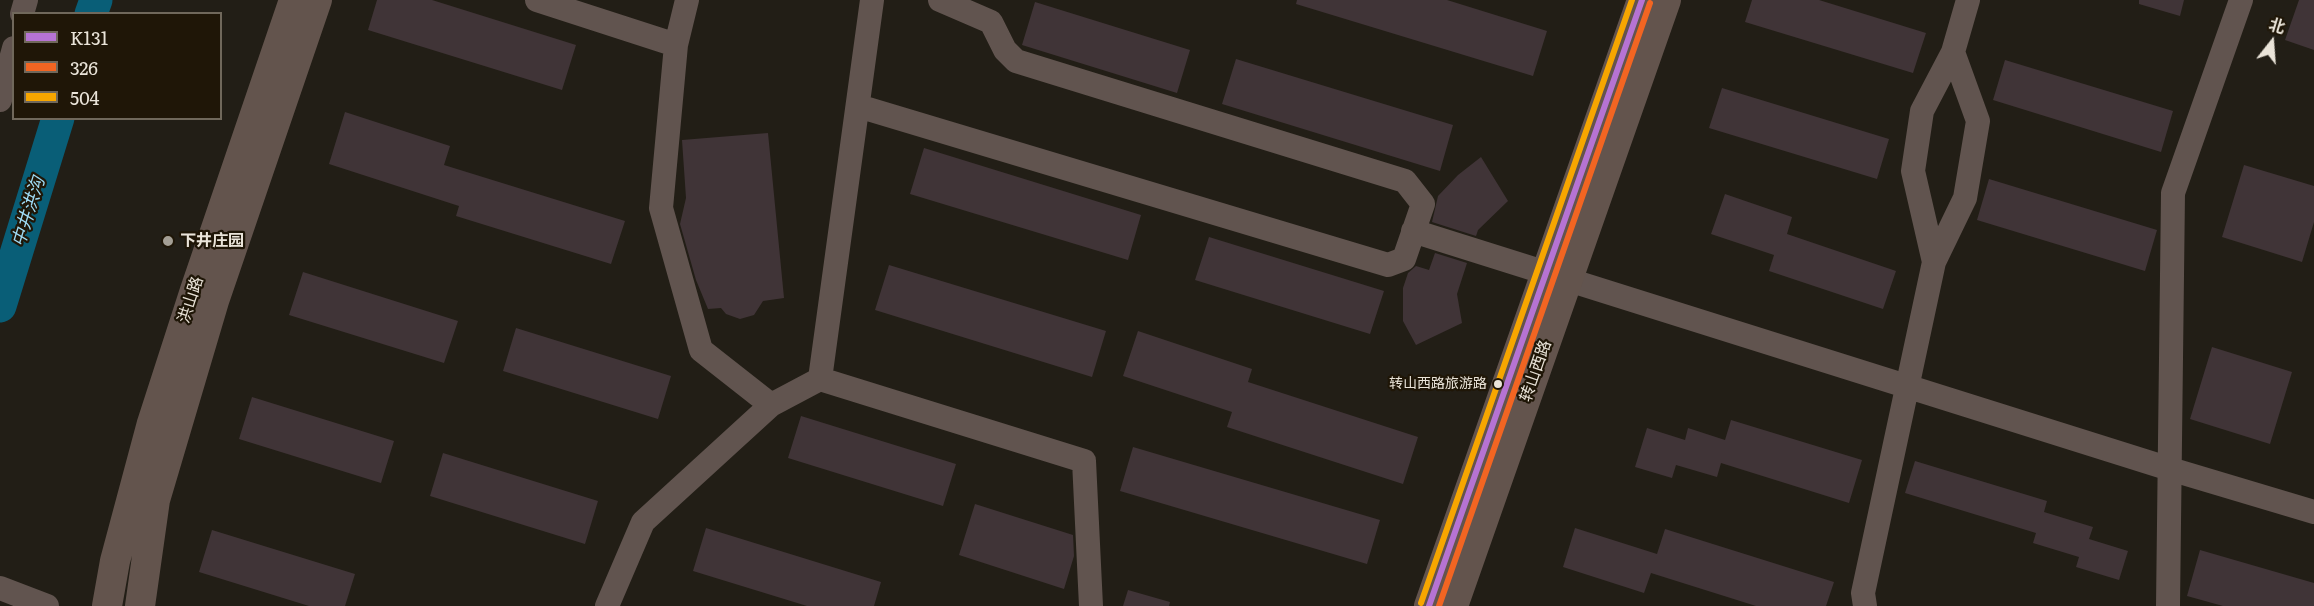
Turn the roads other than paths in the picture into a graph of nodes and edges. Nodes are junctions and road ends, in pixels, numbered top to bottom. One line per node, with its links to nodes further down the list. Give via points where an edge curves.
1 (294, 0): 27 (main road, 洪山路, via 152,423)
2 (317, 0): 28 (main road, 洪山路, via 214,301 159,489)
3 (537, 0): 11 (street)
4 (687, 0): 11 (street)
5 (872, 0): 15 (street)
6 (940, 0): 16 (street, via 991,22 1005,50 1016,61 1405,181 1423,204)
7 (1642, 0): 18 (main road, 转山西路)
8 (1666, 0): 18 (main road, 转山西路)
9 (1968, 0): 12 (street)
10 (2241, 0): 22 (street, via 2173,193)
11 (676, 45): 21 (street, via 661,208 701,350)
12 (1953, 52): 17 (street, via 1922,111 1913,171); 17 (street, via 1978,121 1965,198)
13 (12, 55): 14 (street)
14 (0, 100)
15 (858, 106): 16 (street, via 1388,265 1404,259); 19 (street)
16 (1413, 231): 18 (street)
17 (1934, 262): 20 (street)
18 (1556, 277): 20 (street); 31 (main road, 转山西路); 32 (main road, 转山西路)
19 (820, 379): 21 (street); 30 (street, via 1084,461)
20 (1907, 387): 22 (street); 25 (street)
21 (771, 405): 29 (street, via 643,522)
22 (2170, 469): 23 (street); 33 (street)
23 (2314, 512)
24 (0, 588): 26 (street)
25 (1862, 602)
26 (47, 606)
27 (107, 606)
28 (140, 606)
29 (607, 606)
30 (1091, 606)
31 (1429, 606)
32 (1453, 606)
33 (2168, 606)

